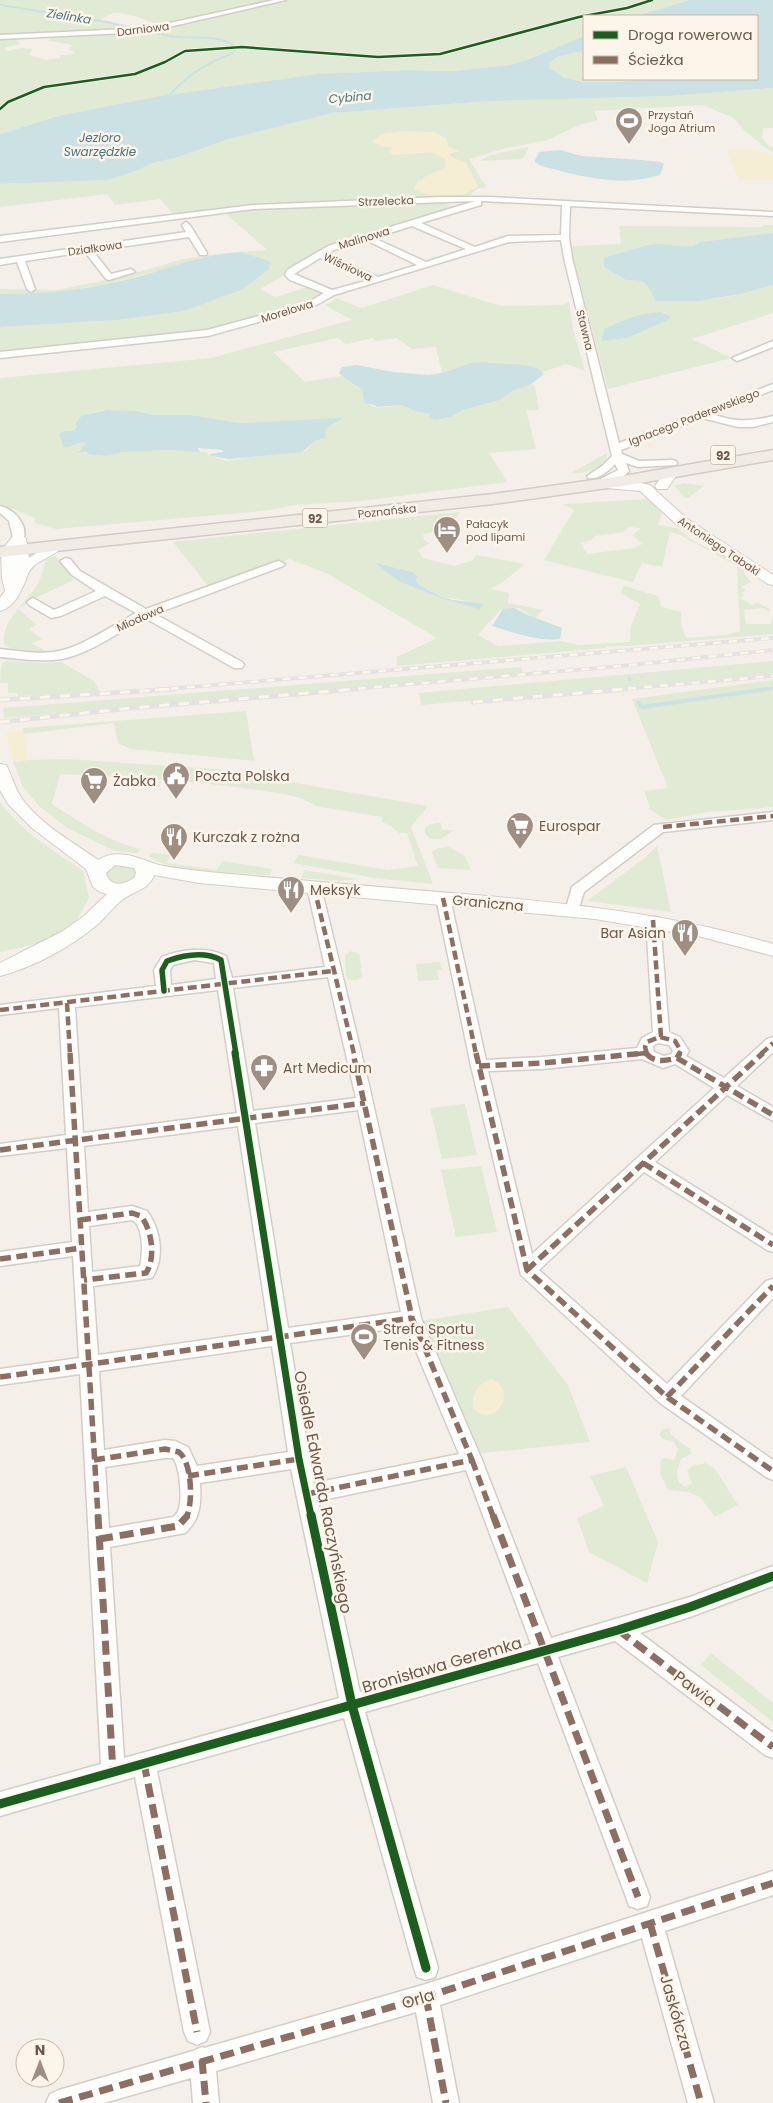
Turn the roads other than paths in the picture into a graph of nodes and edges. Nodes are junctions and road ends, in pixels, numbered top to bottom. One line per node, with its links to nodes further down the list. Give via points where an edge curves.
1 (283, 0): 2 (street, Darniowa, via 147,30)
2 (0, 37)
3 (489, 199): 4 (street, Strzelecka); 6 (street, Strzelecka, via 440,198 262,206); 7 (street, Malinowa)
4 (566, 203): 5 (street, Strzelecka); 10 (street, Stawna)
5 (773, 214)
6 (181, 216): 8 (street); 11 (street, Strzelecka)
7 (414, 223): 9 (street, Malinowa); 14 (street)
8 (190, 234): 12 (street, Działkowa); 16 (street)
9 (366, 237): 17 (street, Malinowa); 20 (street)
10 (565, 237): 14 (street, Morelowa, via 513,238); 33 (street, Stawna, via 579,307)
11 (0, 239)
12 (135, 242): 13 (street, Działkowa); 15 (street)
13 (87, 249): 18 (street, Działkowa); 21 (street, via 109,276)
14 (473, 249): 20 (street, Morelowa)
15 (145, 253)
16 (203, 253)
17 (319, 254): 22 (street, Wiśniowa); 24 (street, Malinowa, via 292,270 289,276)
18 (20, 259): 19 (street, Działkowa); 23 (street)
19 (0, 262)
20 (425, 265): 22 (street, Morelowa)
21 (131, 272)
22 (376, 280): 24 (street, Morelowa)
23 (31, 289)
24 (331, 294): 26 (street, Morelowa, via 310,305 208,333)
25 (773, 344): 27 (street)
26 (0, 355)
27 (737, 358)
28 (773, 387): 29 (street, Ignacego Paderewskiego)
29 (703, 414): 30 (street, via 736,425 752,425); 33 (street, Ignacego Paderewskiego)
30 (773, 419)
31 (773, 446): 34 (main road, Poznańska / 92)
32 (773, 455): 34 (main road, Poznańska / 92)
33 (619, 458): 34 (main road, Poznańska / 92); 35 (main road, Poznańska / 92); 36 (street, Antoniego Tabaki)
34 (668, 474): 36 (main road, Poznańska / 92); 43 (street, Antoniego Tabaki, via 698,524)
35 (596, 480): 36 (main road, Poznańska / 92); 38 (main road, Poznańska / 92, via 493,499); 39 (main road, Poznańska / 92, via 335,509)
36 (644, 483): 44 (street, Antoniego Tabaki, via 682,522)
37 (0, 509): 39 (street, via 16,520)
38 (56, 546): 39 (main road, Poznańska / 92); 42 (street)
39 (8, 554): 42 (street); 46 (street)
40 (66, 561): 45 (street, via 76,572)
41 (279, 564): 49 (street, Miodowa)
42 (23, 569): 46 (street)
43 (773, 575)
44 (773, 581)
45 (105, 591): 47 (street, via 53,614); 49 (street)
46 (13, 593): 48 (street)
47 (33, 602)
48 (0, 606)
49 (144, 614): 50 (street, Miodowa, via 61,655); 51 (street)
50 (0, 654)
51 (238, 665)
52 (0, 769): 54 (street, via 11,795 22,810)
53 (773, 816): 62 (street, via 659,828 577,890)
54 (65, 843): 55 (street, via 101,856); 58 (street, via 94,866)
55 (121, 859): 56 (street); 58 (street, via 106,864)
56 (141, 864): 57 (street, Graniczna); 59 (street, via 145,876)
57 (199, 877): 59 (street, Graniczna, via 154,881); 60 (street, Graniczna)
58 (98, 878): 59 (street, via 112,889); 64 (street, Graniczna, via 98,895)
59 (133, 887): 64 (street, Graniczna, via 113,896)
60 (314, 887): 61 (street, Graniczna); 70 (street)
61 (443, 898): 62 (street, Graniczna); 68 (street)
62 (572, 911): 63 (street, Graniczna)
63 (653, 920): 65 (street, Graniczna); 75 (street)
64 (76, 931): 66 (street, Graniczna)
65 (773, 950)
66 (36, 955): 67 (street, Graniczna); 69 (street, Graniczna)
67 (0, 958)
68 (456, 958): 79 (street)
69 (0, 970)
70 (333, 971): 71 (street); 81 (street)
71 (225, 984): 72 (street); 72 (street, Osiedle Edwarda Raczyńskiego, via 218,958 206,955 180,957 163,965); 83 (street, Osiedle Edwarda Raczyńskiego)
72 (164, 991): 73 (street)
73 (67, 1002): 74 (street); 84 (street)
74 (0, 1010)
75 (662, 1037): 77 (street, via 647,1041); 78 (street, via 680,1046)
76 (773, 1043): 80 (street)
77 (646, 1053): 78 (street, via 658,1061 668,1062); 79 (street)
78 (677, 1058): 80 (street)
79 (479, 1066): 91 (street)
80 (725, 1087): 82 (street); 86 (street)
81 (365, 1103): 83 (street); 94 (street)
82 (773, 1115)
83 (246, 1118): 84 (street); 95 (street, Osiedle Edwarda Raczyńskiego)
84 (76, 1140): 85 (street); 87 (street)
85 (0, 1150)
86 (642, 1163): 88 (street); 91 (street)
87 (80, 1220): 89 (street); 92 (street, via 132,1213 141,1216 148,1225 151,1259 146,1273)
88 (773, 1245)
89 (82, 1248): 90 (street); 92 (street)
90 (0, 1259)
91 (527, 1270): 98 (street)
92 (84, 1280): 96 (street)
93 (773, 1286): 98 (street)
94 (412, 1318): 95 (street); 101 (street)
95 (279, 1336): 96 (street); 99 (street, Osiedle Edwarda Raczyńskiego)
96 (89, 1364): 97 (street); 100 (street)
97 (0, 1377)
98 (668, 1397): 102 (street)
99 (299, 1459): 103 (street, Osiedle Edwarda Raczyńskiego); 104 (street, Osiedle Edwarda Raczyńskiego)
100 (94, 1460): 103 (street, via 171,1449 183,1454); 105 (street)
101 (472, 1460): 104 (street, Osiedle Edwarda Raczyńskiego); 108 (street)
102 (773, 1471)
103 (188, 1476): 105 (street, via 190,1508 186,1519 178,1526)
104 (307, 1494): 109 (street, Osiedle Edwarda Raczyńskiego)
105 (99, 1539): 112 (street)
106 (773, 1576): 107 (street, Bronisława Geremka)
107 (618, 1630): 108 (street, Bronisława Geremka); 110 (street, Pawia)
108 (546, 1650): 109 (street, Bronisława Geremka); 115 (street)
109 (352, 1705): 111 (street, Bronisława Geremka); 117 (street, Osiedle Edwarda Raczyńskiego)
110 (773, 1748)
111 (144, 1763): 112 (street, Bronisława Geremka); 119 (street)
112 (113, 1772): 113 (street, Bronisława Geremka)
113 (0, 1804)
114 (773, 1883): 116 (street, Orla)
115 (638, 1897)
116 (650, 1923): 118 (street, Orla); 124 (street, Jaskółcza)
117 (426, 1968)
118 (426, 1997): 120 (street, Orla); 123 (street)
119 (197, 2032)
120 (202, 2060): 121 (street, Orla); 122 (street)
121 (59, 2103)
122 (206, 2103)
123 (446, 2103)
124 (701, 2103)

